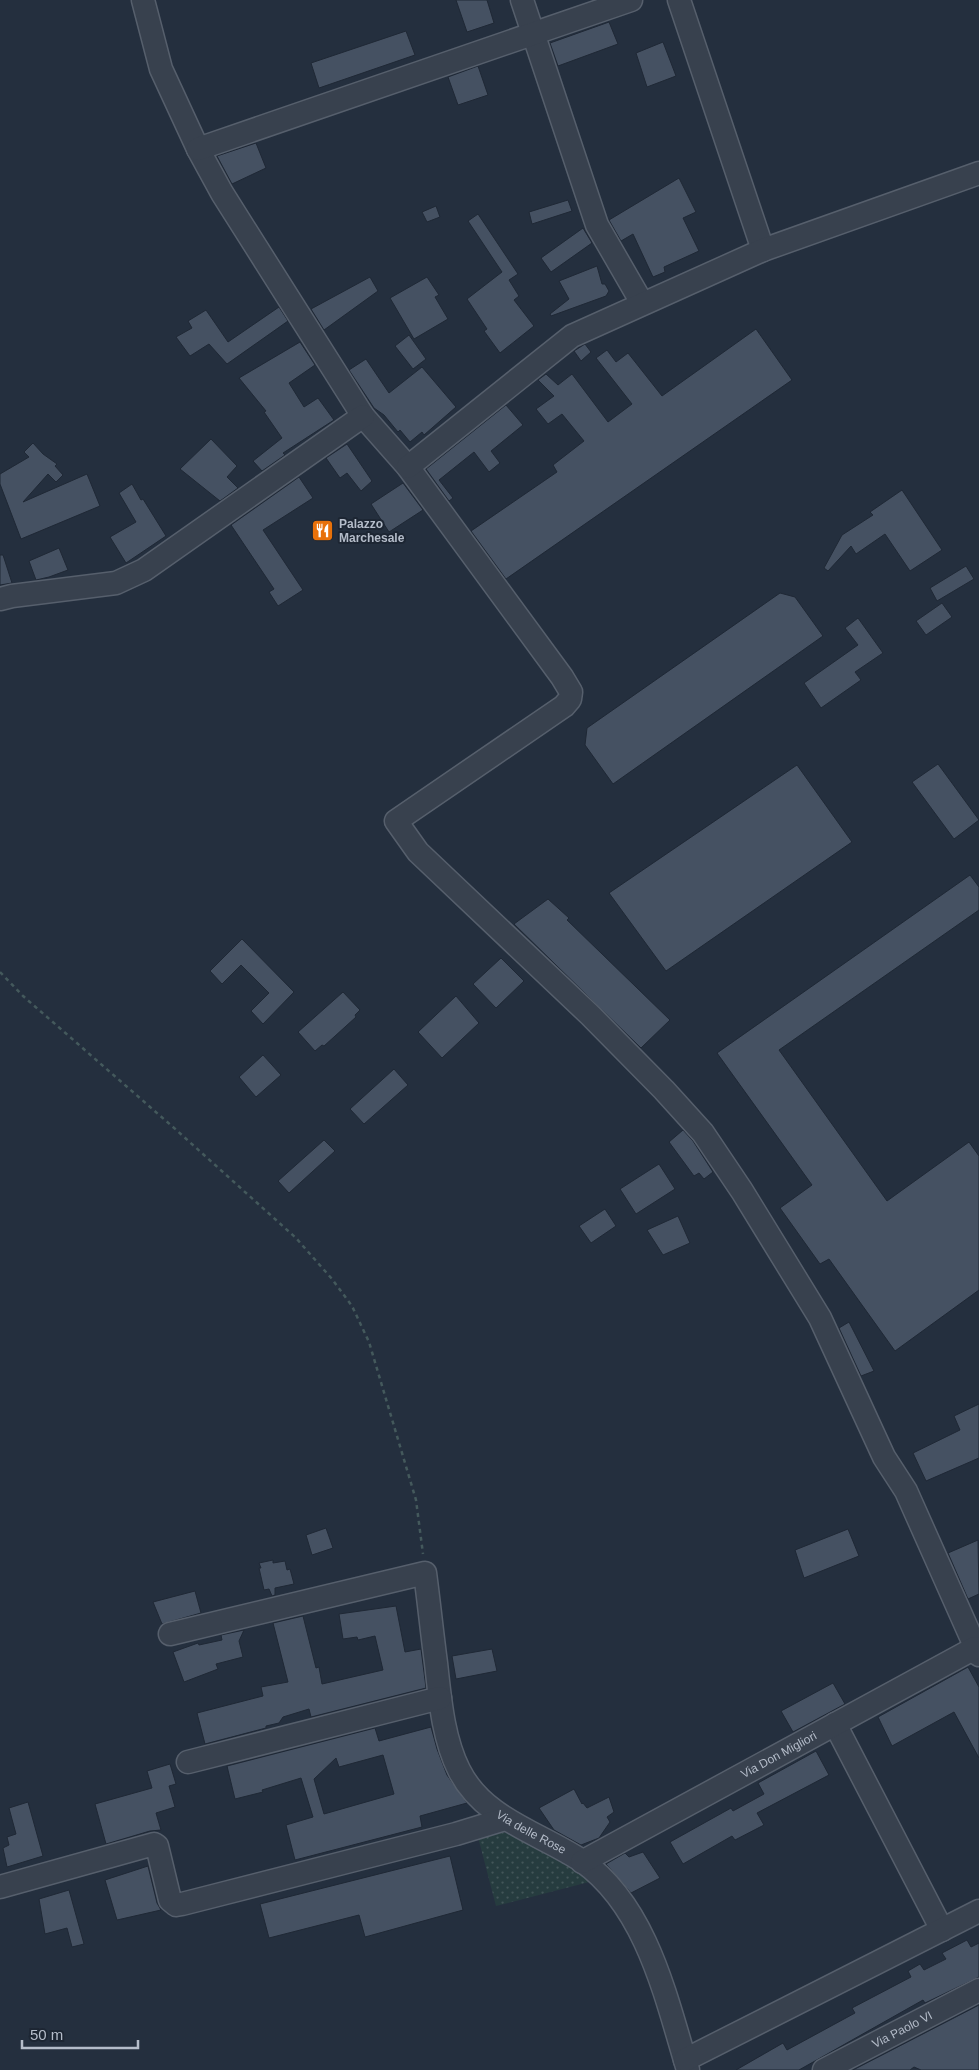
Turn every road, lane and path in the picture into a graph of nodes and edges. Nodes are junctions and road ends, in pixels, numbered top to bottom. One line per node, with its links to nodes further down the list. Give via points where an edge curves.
1 (143, 0): 6 (street, via 161,68)
2 (522, 0): 5 (street)
3 (631, 0): 5 (street)
4 (679, 0): 8 (street)
5 (534, 33): 6 (street); 9 (street, via 597,224)
6 (198, 149): 10 (street, via 222,193)
7 (979, 173): 8 (street)
8 (763, 250): 9 (street)
9 (642, 303): 11 (street, via 572,336)
10 (363, 416): 11 (street); 12 (street, via 144,570 116,583)
11 (408, 467): 15 (street, via 571,692 564,706 396,821 418,852 590,1015 703,1133 820,1318 884,1457 906,1491)
12 (0, 600)
13 (0, 972): 14 (path, via 296,1238 352,1306 370,1342 416,1500)
14 (425, 1573): 16 (street); 18 (street, Via delle Rose)
15 (971, 1614): 17 (street)
16 (170, 1634)
17 (977, 1651): 19 (street, Via Don Migliori)
18 (440, 1698): 20 (street); 21 (street, Via delle Rose, via 459,1771 477,1796)
19 (836, 1724): 22 (street, Via Don Migliori); 25 (street)
20 (188, 1762)
21 (505, 1819): 22 (street, Via delle Rose); 23 (street, via 182,1904 170,1900 154,1844)
22 (582, 1862): 27 (street, Via delle Rose, via 625,1906 638,1928)
23 (0, 1887)
24 (979, 1911): 25 (street)
25 (942, 1930): 27 (street)
26 (979, 1990): 28 (street, Via Paolo VI)
27 (687, 2065)
28 (824, 2070)

